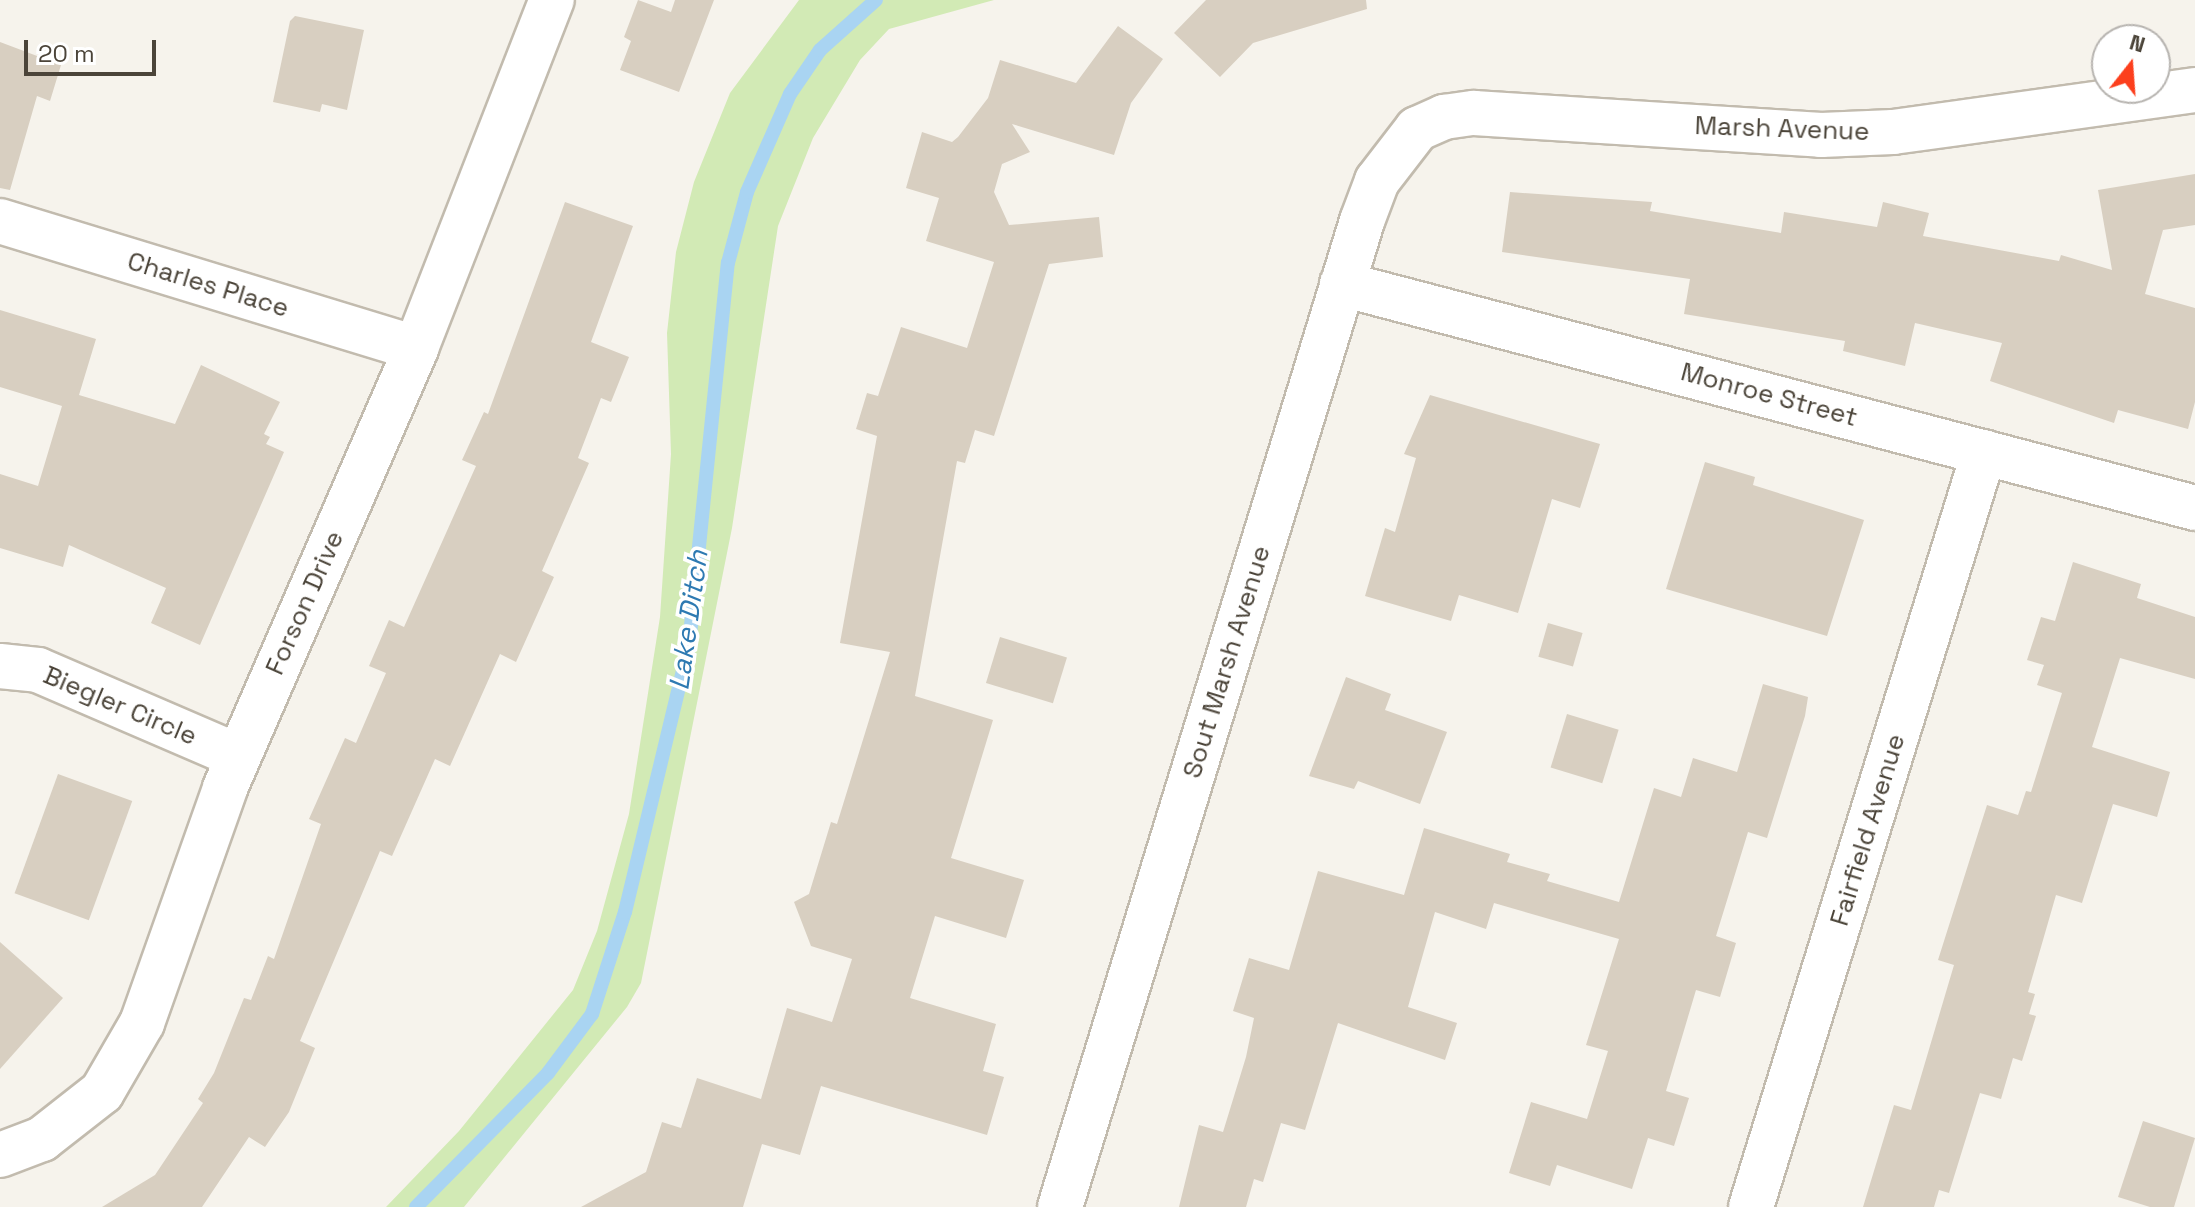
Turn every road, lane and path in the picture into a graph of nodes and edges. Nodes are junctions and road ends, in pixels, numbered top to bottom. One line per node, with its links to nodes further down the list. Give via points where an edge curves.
1 (552, 0): 6 (street, Forson Drive)
2 (2195, 90): 3 (street, Marsh Avenue, via 1893,132 1821,135 1474,113 1444,117)
3 (1417, 129): 5 (street, Sout Marsh Avenue, via 1377,181)
4 (0, 221): 6 (street, Charles Place)
5 (1342, 284): 7 (street, Monroe Street); 12 (street, Sout Marsh Avenue)
6 (416, 348): 10 (street, Forson Drive)
7 (1984, 452): 8 (street, Monroe Street); 13 (street, Fairfield Avenue)
8 (2195, 508)
9 (0, 666): 10 (street, Biegler Circle, via 38,670)
10 (238, 756): 11 (street, Forson Drive, via 125,1057 102,1092 71,1120 42,1139)
11 (0, 1155)
12 (1060, 1207)
13 (1751, 1207)

